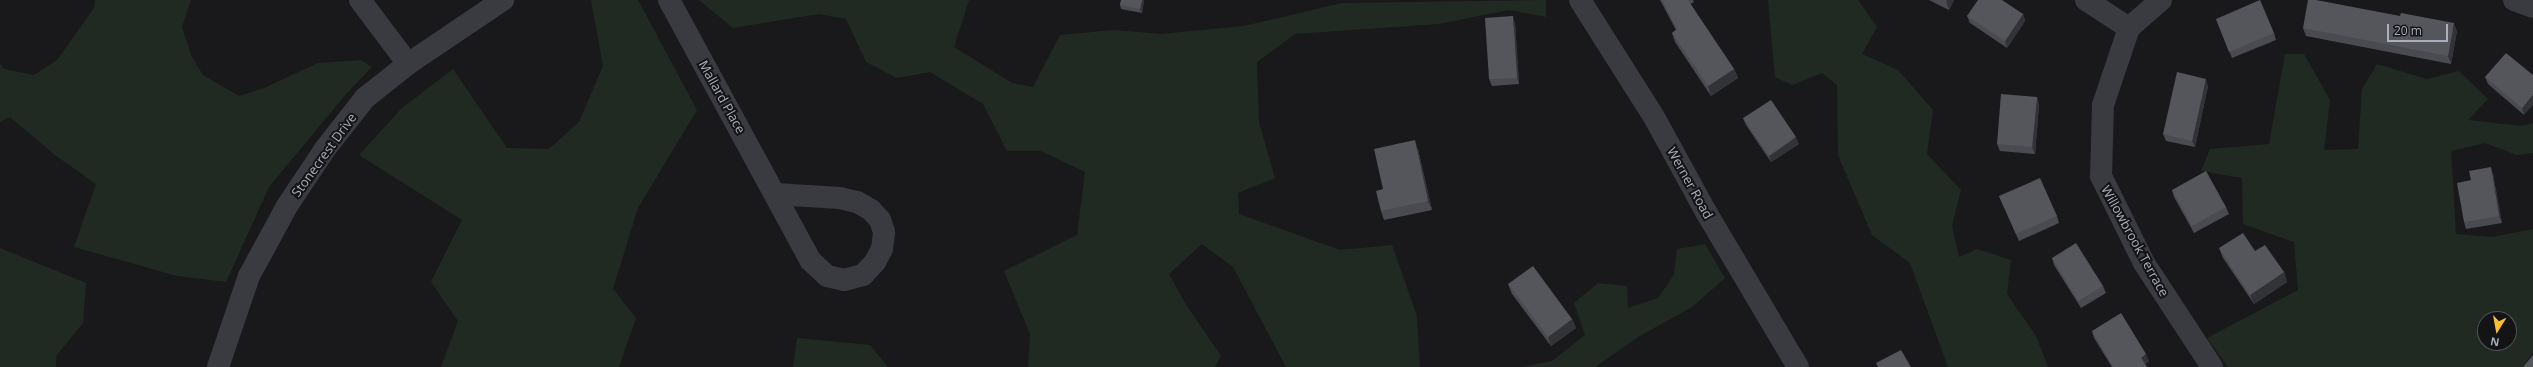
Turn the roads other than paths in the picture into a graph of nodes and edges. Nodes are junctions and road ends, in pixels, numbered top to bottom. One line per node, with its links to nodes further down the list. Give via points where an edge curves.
1 (360, 0): 10 (street)
2 (503, 0): 10 (street, Stonecrest Drive)
3 (669, 0): 11 (street, Mallard Place)
4 (1580, 0): 13 (street, Werner Road, via 1654,117 1706,212)
5 (2086, 0): 9 (street)
6 (2162, 0): 9 (street)
7 (2514, 0): 8 (street)
8 (2533, 7)
9 (2129, 28): 14 (street, Willowbrook Terrace, via 2103,105 2101,176 2144,263)
10 (408, 64): 12 (street, Stonecrest Drive, via 365,98 325,149 286,206 249,276)
11 (775, 194): 11 (street, Mallard Place, via 811,261 827,276 844,280 863,275 875,262 882,249 884,232 880,220 871,210 857,202 840,198)
12 (218, 367)
13 (1798, 367)
14 (2212, 367)

